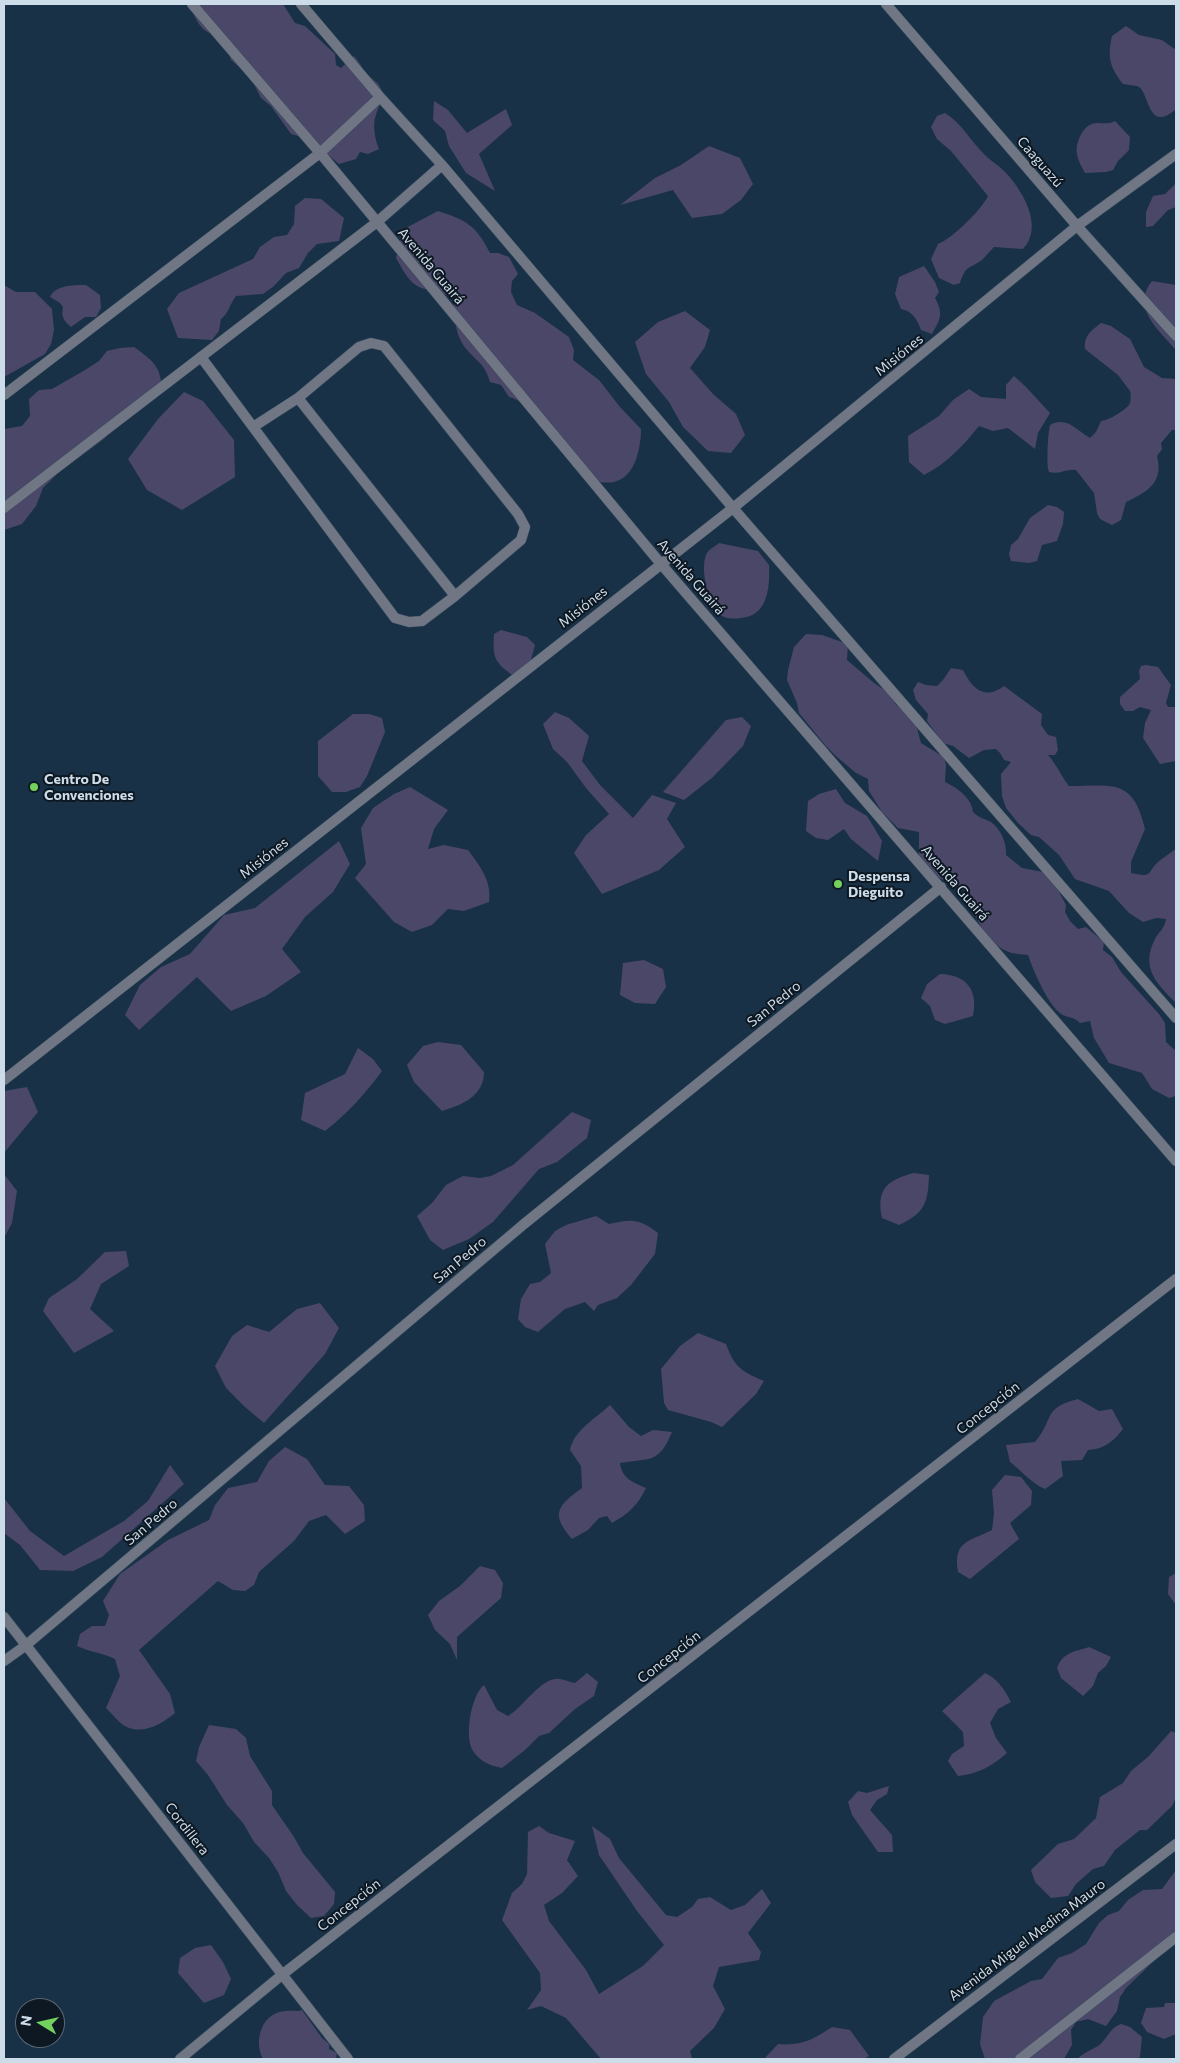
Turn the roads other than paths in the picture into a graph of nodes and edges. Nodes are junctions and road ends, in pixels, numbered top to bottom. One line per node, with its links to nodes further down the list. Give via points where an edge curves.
1 (192, 4): 5 (street, Avenida Guairá)
2 (301, 4): 4 (street)
3 (886, 4): 9 (street, Caaguazú)
4 (380, 97): 5 (street); 7 (street)
5 (320, 153): 8 (street, Avenida Guairá); 12 (street)
6 (1176, 154): 9 (street, Misiónes)
7 (442, 165): 8 (street); 16 (street)
8 (377, 222): 11 (street); 17 (street, Avenida Guairá)
9 (1077, 226): 10 (street, Caaguazú); 16 (street, Misiónes)
10 (1176, 336)
11 (201, 357): 14 (street); 15 (street)
12 (4, 395)
13 (298, 398): 14 (street); 18 (street); 18 (street, via 359,347 371,344 384,346 518,514 525,527 520,540)
14 (253, 427): 18 (street, via 395,618 422,621)
15 (4, 508)
16 (733, 508): 17 (street, Misiónes); 20 (street)
17 (661, 564): 19 (street, Avenida Guairá); 21 (street, Misiónes)
18 (455, 596)
19 (941, 887): 22 (street, Avenida Guairá); 25 (street, San Pedro, via 524,1224)
20 (1176, 1018)
21 (4, 1080)
22 (1176, 1161)
23 (1176, 1279): 29 (street, Concepción)
24 (4, 1617): 25 (street, Cordillera)
25 (25, 1646): 26 (street, San Pedro); 29 (street, Cordillera)
26 (4, 1661)
27 (1176, 1844): 32 (street, Avenida Miguel Medina Mauro)
28 (1176, 1937): 33 (street)
29 (283, 1974): 30 (street, Concepción); 31 (street, Cordillera)
30 (180, 2059)
31 (348, 2059)
32 (894, 2059)
33 (1020, 2059)

